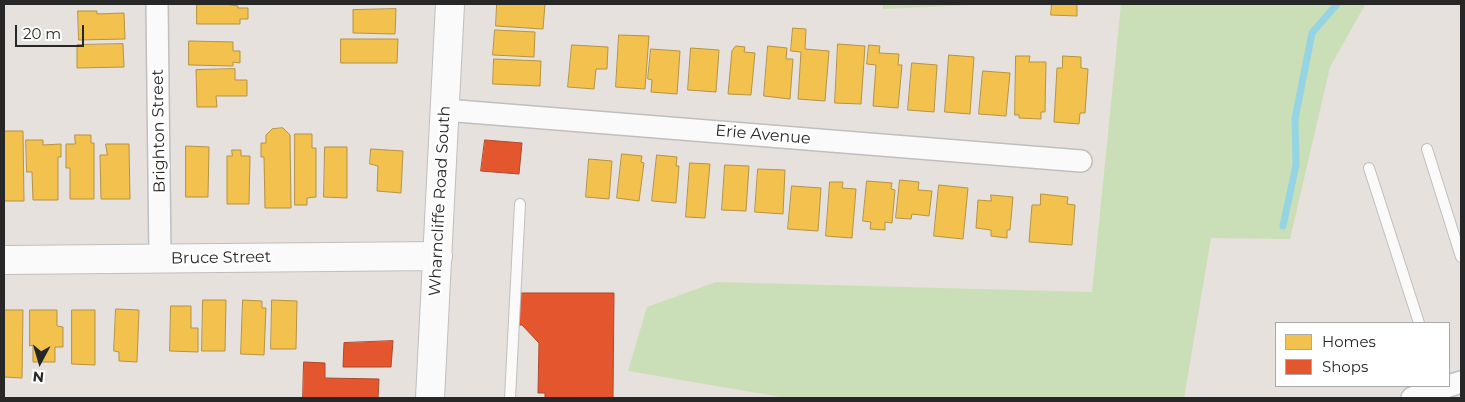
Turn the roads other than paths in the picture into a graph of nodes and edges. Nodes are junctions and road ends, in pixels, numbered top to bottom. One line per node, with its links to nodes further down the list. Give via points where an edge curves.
1 (158, 4): 10 (street, Brighton Street)
2 (450, 4): 3 (street, Wharncliffe Road South)
3 (445, 110): 5 (street, Erie Avenue); 8 (street, Wharncliffe Road South)
4 (1427, 149): 9 (lane)
5 (1081, 161)
6 (1369, 168): 12 (lane)
7 (520, 204): 15 (lane)
8 (438, 256): 10 (street, Bruce Street); 14 (street, Wharncliffe Road South)
9 (1461, 257)
10 (160, 258): 11 (street, Bruce Street)
11 (4, 260)
12 (1419, 322)
13 (1439, 388): 16 (street)
14 (430, 398)
15 (510, 398)
16 (1412, 398)

